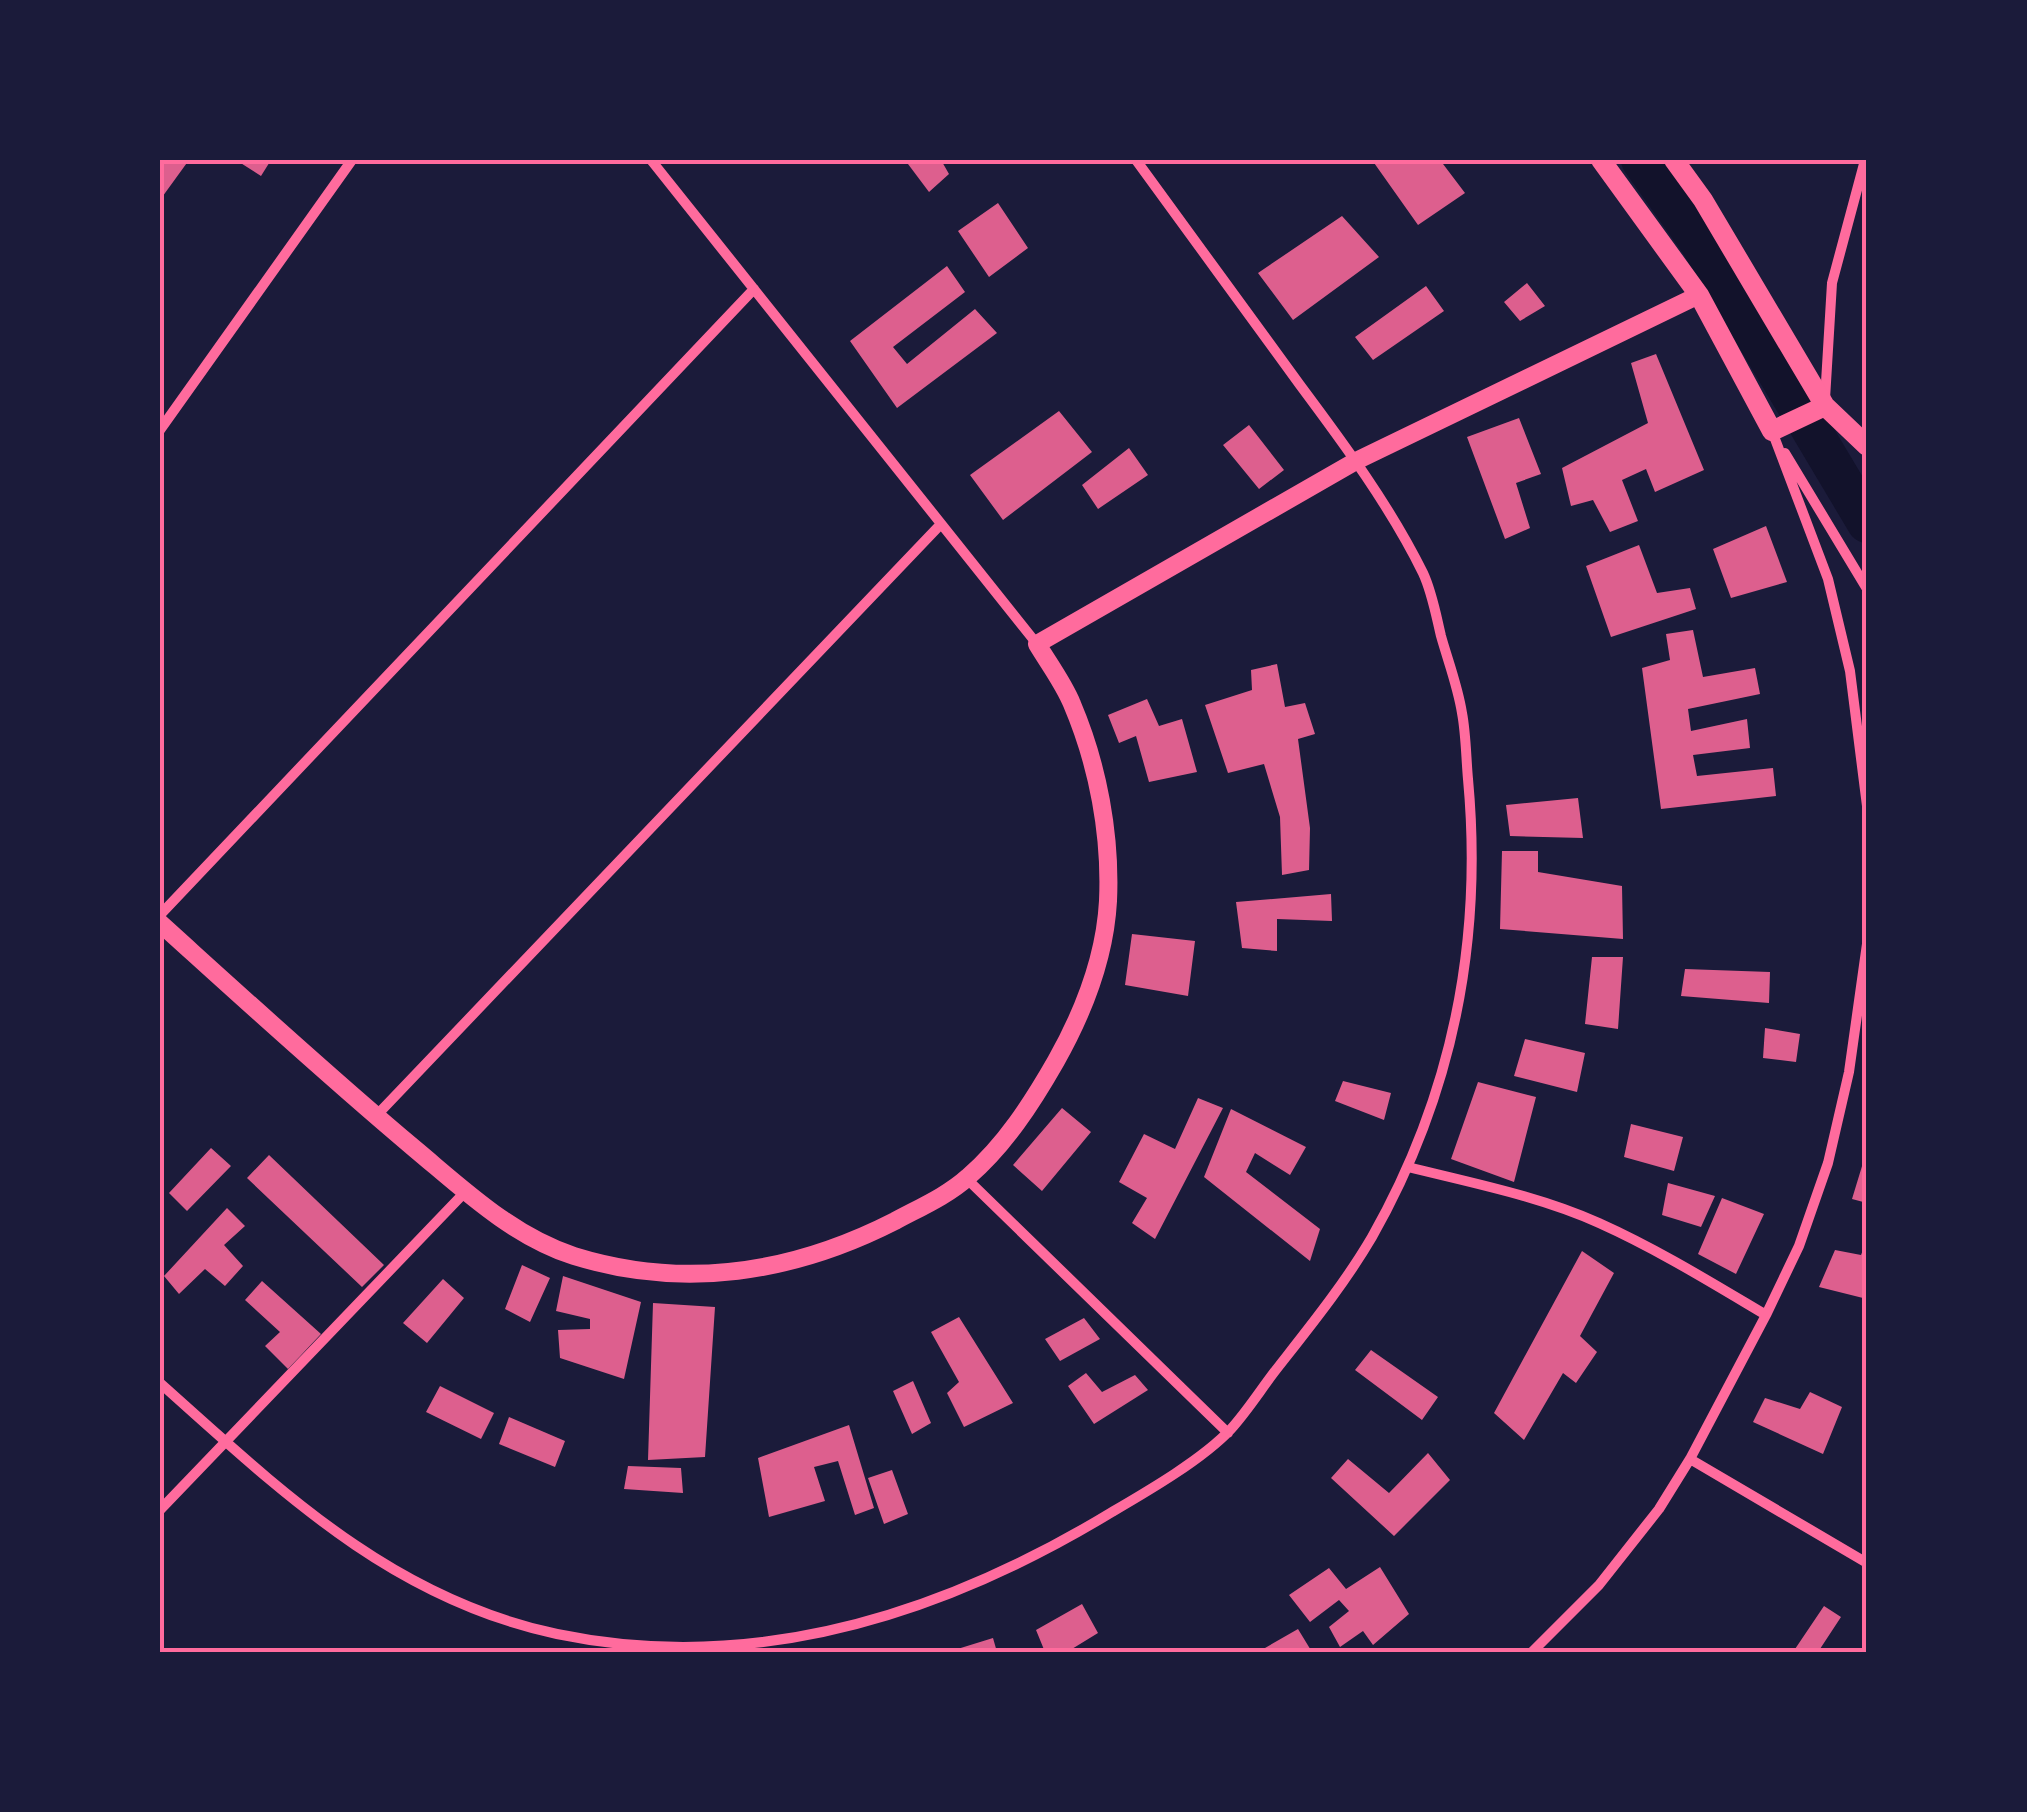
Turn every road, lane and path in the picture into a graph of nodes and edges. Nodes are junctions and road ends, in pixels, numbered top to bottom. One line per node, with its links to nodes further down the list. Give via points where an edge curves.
1 (352, 160): 10 (street)
2 (651, 160): 7 (street)
3 (1136, 160): 13 (street)
4 (1601, 160): 8 (main road)
5 (1674, 160): 9 (main road)
6 (1865, 160): 9 (street, via 1832,283)
7 (754, 289): 14 (street); 18 (street)
8 (1700, 295): 11 (main road); 13 (street)
9 (1825, 406): 11 (main road); 12 (main road)
10 (160, 430)
11 (1772, 432): 15 (street); 17 (street, via 1828,579 1850,670)
12 (1867, 446)
13 (1356, 462): 16 (street); 22 (street, via 1425,577 1462,714 1475,851 1466,965 1444,1069)
14 (941, 524): 16 (street); 21 (street)
15 (1867, 590)
16 (1037, 644): 23 (street, via 1072,702 1096,775 1108,903 1094,976 1073,1031 1009,1135)
17 (1867, 806)
18 (160, 915)
19 (160, 923): 21 (street)
20 (1867, 944): 25 (street, via 1828,1163)
21 (376, 1116): 24 (street)
22 (1408, 1167): 25 (street, via 1596,1222); 27 (street, via 1324,1310)
23 (967, 1178): 24 (street, via 846,1244 789,1264 721,1275 620,1268 571,1255 524,1235); 27 (street)
24 (466, 1192): 28 (street)
25 (1766, 1315): 29 (street)
26 (160, 1383): 28 (street)
27 (1228, 1433): 28 (street, via 1080,1532 920,1606 743,1646 652,1647 555,1634 459,1603 373,1560)
28 (225, 1441): 30 (street)
29 (1690, 1460): 31 (street); 32 (street, via 1598,1585)
30 (160, 1510)
31 (1867, 1564)
32 (1532, 1652)

